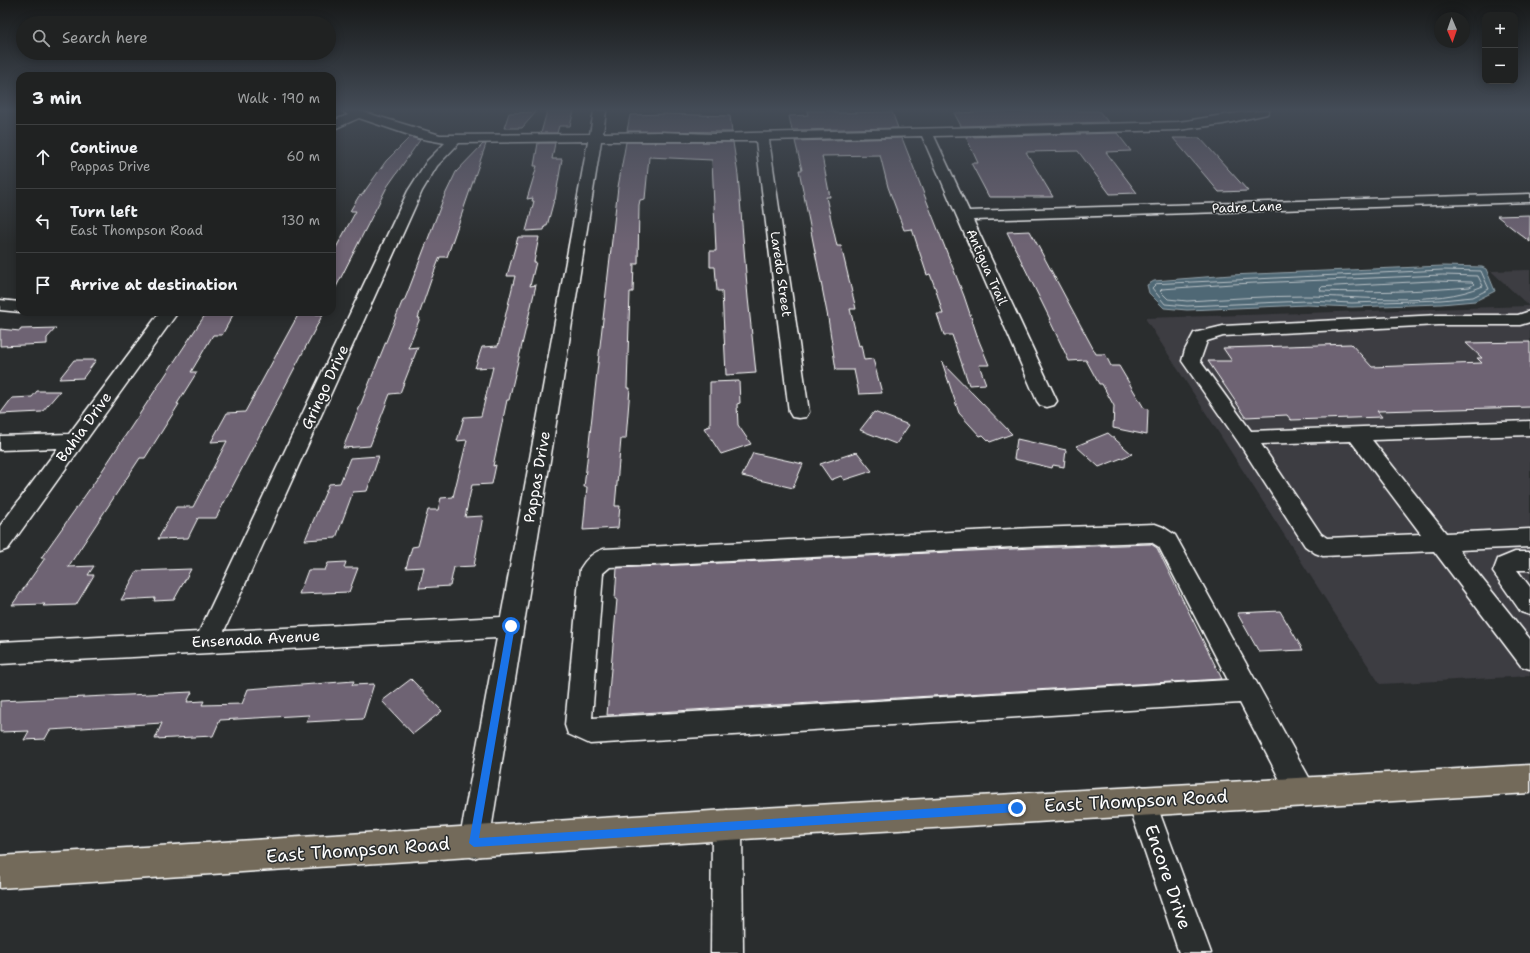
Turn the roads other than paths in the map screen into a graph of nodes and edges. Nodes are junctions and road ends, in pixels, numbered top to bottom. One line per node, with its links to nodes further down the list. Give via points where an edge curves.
1 (440, 155): 24 (street, Gringo Drive, via 415,191)
2 (592, 155): 23 (street, Pappas Drive)
3 (764, 155): 12 (street, Laredo Street)
4 (937, 155): 6 (street, Antigua Trail)
5 (1530, 198): 6 (street, Padre Lane)
6 (964, 216): 11 (street, Antigua Trail)
7 (0, 305): 8 (street)
8 (16, 307)
9 (166, 316): 16 (street, Bahia Drive)
10 (1530, 316): 15 (street, via 1520,320 1439,320 1223,331 1200,337 1191,361)
11 (1047, 401)
12 (799, 412)
13 (1530, 428): 14 (street)
14 (1356, 434): 15 (street); 19 (street)
15 (1246, 438): 19 (street, via 1313,540 1323,547)
16 (75, 440): 17 (street); 20 (street, Bahia Drive)
17 (0, 444)
18 (1530, 538): 19 (street)
19 (1441, 542): 26 (street)
20 (0, 543)
21 (1530, 560): 22 (street, via 1515,561 1506,565 1505,572)
22 (1530, 605)
23 (511, 626): 24 (street, Ensenada Avenue); 32 (street, Pappas Drive)
24 (207, 642): 25 (street, Ensenada Avenue)
25 (0, 653)
26 (1530, 658)
27 (1248, 691): 27 (street, via 1168,541 1155,533 604,558 592,569 578,725 590,730); 29 (street)
28 (1530, 778): 29 (main road, East Thompson Road)
29 (1302, 791): 30 (main road, East Thompson Road)
30 (1141, 800): 31 (main road, East Thompson Road); 35 (street, Encore Drive)
31 (727, 825): 32 (main road, East Thompson Road); 34 (street)
32 (474, 843): 33 (main road, East Thompson Road)
33 (0, 872)
34 (727, 953)
35 (1195, 953)

